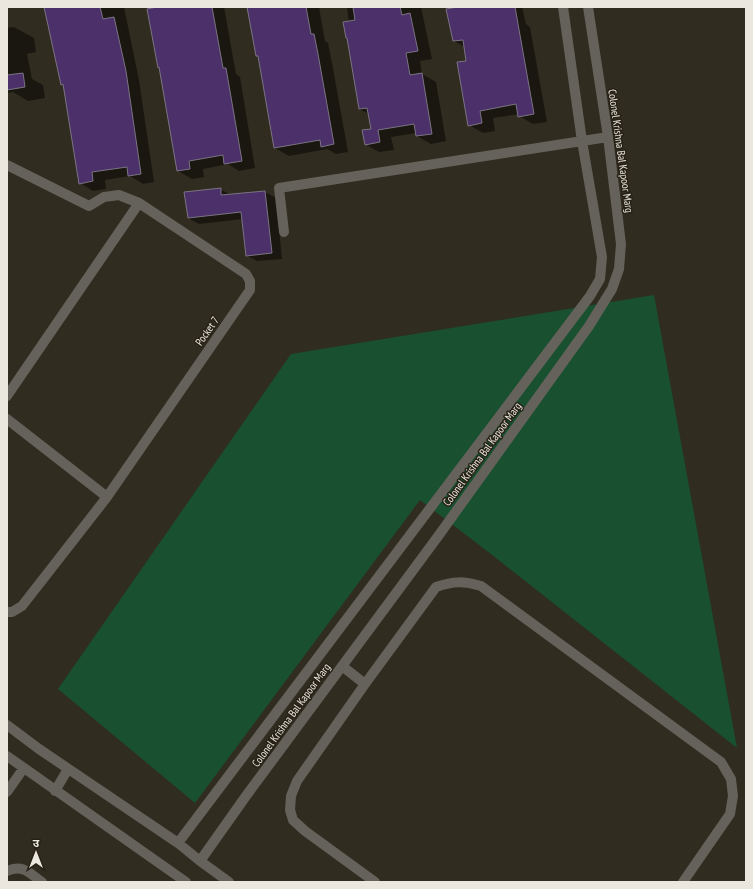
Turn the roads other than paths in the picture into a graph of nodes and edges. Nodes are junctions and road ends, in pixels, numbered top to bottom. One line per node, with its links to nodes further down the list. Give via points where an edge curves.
1 (563, 7): 4 (street)
2 (588, 7): 3 (street, Colonel Krishna Bal Kapoor Marg)
3 (608, 137): 4 (street); 12 (street, Colonel Krishna Bal Kapoor Marg, via 621,244 619,269 612,289 585,333)
4 (582, 141): 7 (street, via 279,188); 20 (street, via 602,257 600,279 590,296)
5 (7, 165): 6 (street, Pocket 7, via 89,206 104,197 119,195)
6 (139, 203): 8 (street); 10 (street, Pocket 7, via 246,274 250,281 250,290)
7 (284, 232)
8 (7, 396)
9 (7, 418): 10 (street)
10 (107, 497): 11 (street, Pocket 7, via 22,606)
11 (7, 612)
12 (342, 666): 13 (street); 21 (street, Colonel Krishna Bal Kapoor Marg)
13 (364, 684): 26 (street, via 297,781 291,796 290,810 293,820 305,831); 27 (street, via 436,587 466,582 481,586 721,762 731,779 733,796 730,814)
14 (7, 726): 17 (street)
15 (7, 756): 16 (street)
16 (24, 768): 18 (street); 19 (street)
17 (68, 769): 18 (street); 20 (street)
18 (55, 791): 24 (street)
19 (7, 792)
20 (178, 843): 21 (street)
21 (200, 861): 25 (street)
22 (7, 871): 23 (street, via 23,868)
23 (42, 882)
24 (186, 882)
25 (229, 882)
26 (375, 882)
27 (684, 882)

